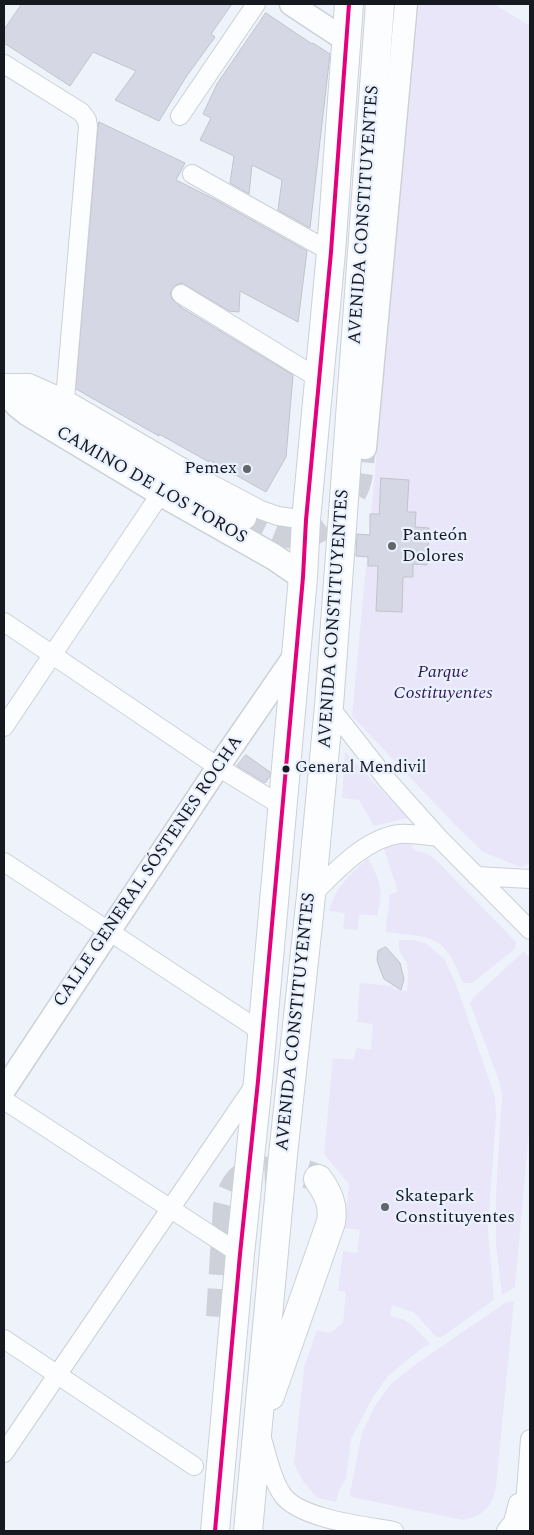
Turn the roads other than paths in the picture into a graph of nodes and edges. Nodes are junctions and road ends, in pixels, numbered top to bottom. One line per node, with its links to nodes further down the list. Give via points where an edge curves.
1 (256, 4): 8 (street)
2 (291, 4): 6 (street)
3 (349, 4): 6 (highway, AVENIDA CONSTITUYENTES)
4 (380, 4): 23 (highway, AVENIDA CONSTITUYENTES)
5 (406, 4): 15 (street)
6 (347, 41): 10 (highway, AVENIDA CONSTITUYENTES)
7 (4, 64): 14 (street, via 81,112 87,120)
8 (180, 116)
9 (192, 174): 10 (street)
10 (331, 252): 12 (highway, AVENIDA CONSTITUYENTES)
11 (181, 294): 12 (street)
12 (320, 380): 18 (highway, AVENIDA CONSTITUYENTES)
13 (4, 386): 14 (street, via 29,383); 16 (main road, CAMINO DE LOS TOROS, via 28,413); 17 (street, CAMINO DE LOS TOROS)
14 (65, 399): 18 (street, via 261,510)
15 (365, 448)
16 (161, 493): 19 (main road, CAMINO DE LOS TOROS); 21 (street)
17 (245, 518)
18 (306, 520): 19 (highway, AVENIDA CONSTITUYENTES)
19 (303, 577): 22 (highway, AVENIDA CONSTITUYENTES)
20 (4, 622): 21 (street)
21 (52, 654): 24 (street); 25 (street)
22 (295, 655): 25 (street, CALLE GENERAL SÓSTENES ROCHA); 26 (highway, AVENIDA CONSTITUYENTES)
23 (328, 706): 27 (street); 31 (highway, AVENIDA CONSTITUYENTES)
24 (4, 727)
25 (218, 767): 26 (street); 33 (street, CALLE GENERAL SÓSTENES ROCHA)
26 (282, 806): 34 (highway, AVENIDA CONSTITUYENTES)
27 (438, 837): 29 (street); 31 (street, via 399,834 374,842 340,867)
28 (4, 862): 33 (street)
29 (476, 876): 30 (street); 32 (street)
30 (530, 879)
31 (311, 896): 44 (highway, AVENIDA CONSTITUYENTES)
32 (530, 930)
33 (109, 932): 34 (street); 36 (street, CALLE GENERAL SÓSTENES ROCHA)
34 (262, 1032): 35 (highway, AVENIDA CONSTITUYENTES)
35 (258, 1081): 39 (street); 40 (highway, AVENIDA CONSTITUYENTES)
36 (4, 1090)
37 (4, 1100): 39 (street)
38 (318, 1179): 44 (highway, via 330,1200 331,1222)
39 (171, 1209): 40 (street); 43 (street)
40 (240, 1254): 50 (highway, AVENIDA CONSTITUYENTES)
41 (220, 1317): 49 (highway, via 205,1469)
42 (4, 1339): 43 (street)
43 (58, 1374): 46 (street); 48 (street)
44 (258, 1425): 51 (highway, AVENIDA CONSTITUYENTES); 52 (street, via 273,1476 282,1495 291,1503 314,1514)
45 (530, 1439): 47 (street)
46 (4, 1453)
47 (529, 1458): 53 (street, via 513,1522); 54 (street)
48 (194, 1466)
49 (207, 1531)
50 (214, 1531)
51 (248, 1531)
52 (394, 1531)
53 (506, 1531)
54 (523, 1531)

